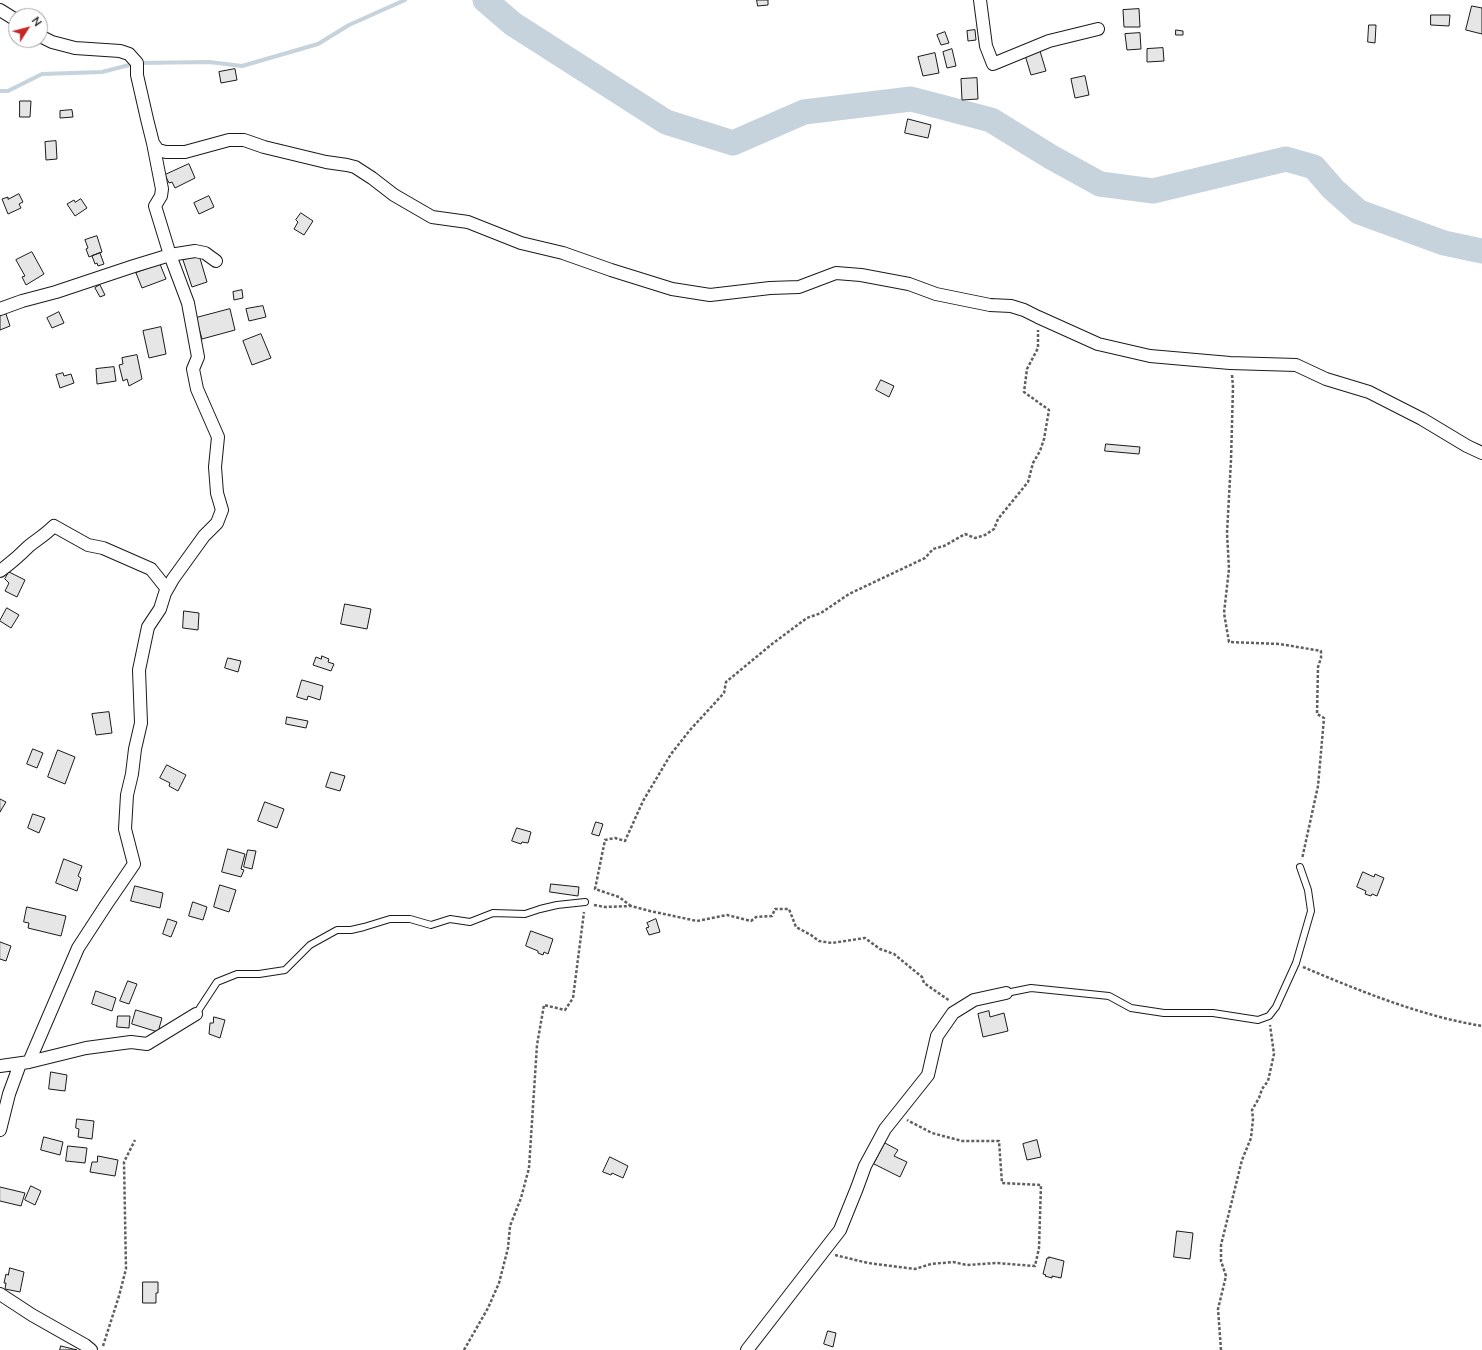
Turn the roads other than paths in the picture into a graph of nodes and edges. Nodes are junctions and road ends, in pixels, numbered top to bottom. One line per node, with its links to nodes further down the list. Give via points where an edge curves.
1 (980, 0): 2 (street, via 986,46 993,64 1050,41)
2 (1098, 29)
3 (48, 40): 4 (street, via 75,48 130,54 137,63 137,75)
4 (153, 143): 5 (street, via 162,189 155,206); 8 (street, via 158,150 185,152 229,140 244,140 272,149 351,166 432,217 468,222 521,243 563,253 672,289 710,295 799,287 836,273 860,275 909,284 936,294 990,305 1011,306 1098,344 1150,356 1230,363 1296,365 1326,379 1369,392)
5 (170, 255): 6 (street, via 195,250); 7 (street); 10 (street, via 188,303 198,357 193,369 197,389 218,438 215,467 217,494 222,510 217,523 204,536)
6 (216, 261)
7 (0, 309)
8 (1482, 453)
9 (0, 571): 10 (street, via 54,526 88,545 103,548 150,568)
10 (167, 588): 15 (street, via 160,609 148,627 139,670 141,723 127,795 125,829 134,864 78,948)
11 (1300, 867): 13 (lane, via 1308,890 1310,911 1296,963 1276,1007 1269,1016 1258,1020 1213,1013 1164,1013 1130,1008 1108,996 1031,988)
12 (585, 902): 14 (lane, via 540,908 525,914 493,913 470,922 450,919 431,925 410,919 390,919 351,930 337,930 310,945 285,970 237,974 217,982)
13 (1006, 993): 20 (street, via 974,1000 953,1013 937,1036 928,1075 885,1129 865,1166 840,1230)
14 (196, 1014): 15 (street, via 147,1044 131,1042 86,1048)
15 (25, 1063): 16 (street); 17 (street, via 9,1094)
16 (0, 1066)
17 (0, 1130)
18 (0, 1294): 19 (street)
19 (91, 1350)
20 (747, 1350)

